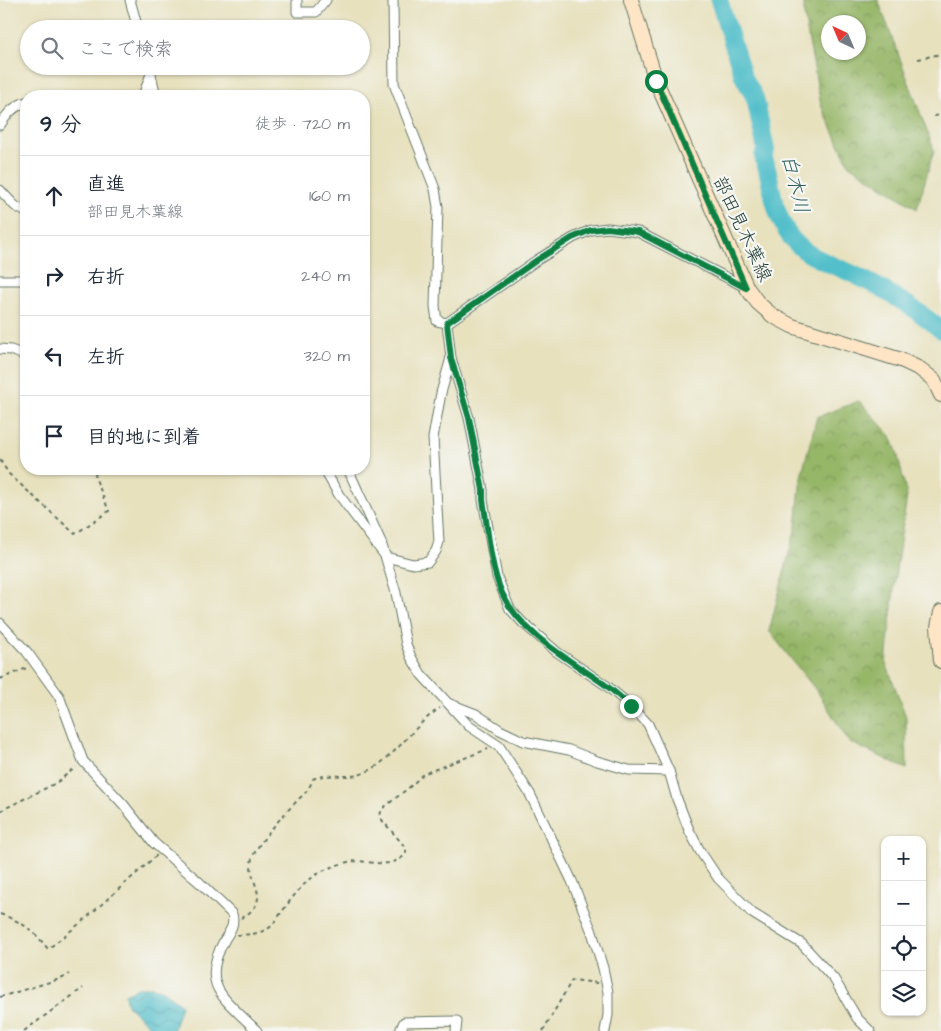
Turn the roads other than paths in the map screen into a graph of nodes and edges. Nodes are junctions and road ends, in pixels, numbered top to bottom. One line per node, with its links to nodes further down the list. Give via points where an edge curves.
1 (130, 0): 6 (street)
2 (297, 0): 3 (street, via 297,12 316,12)
3 (326, 0)
4 (393, 0): 18 (street, via 394,84 435,189 438,207 435,306 437,321)
5 (631, 0): 17 (main road, 部田見木葉線, via 656,81)
6 (136, 20)
7 (149, 75): 9 (street)
8 (151, 75): 10 (street)
9 (145, 90)
10 (155, 90)
11 (20, 104): 12 (street)
12 (0, 125)
13 (0, 190): 14 (street)
14 (20, 209)
15 (0, 280): 16 (street)
16 (20, 280)
17 (746, 288): 18 (street, via 638,232 608,228 591,230 572,238); 22 (main road, 部田見木葉線, via 773,316 792,326 920,369 934,380)
18 (447, 323): 21 (street)
19 (0, 349): 20 (street)
20 (20, 354)
21 (451, 358): 25 (street, via 433,438 439,542 428,562 412,564); 30 (street, via 469,418 497,577 510,609 557,652 631,706 648,724)
22 (941, 395)
23 (327, 475): 25 (street)
24 (351, 475): 25 (street)
25 (386, 557): 29 (street, via 411,657)
26 (941, 612): 28 (main road, via 938,626)
27 (0, 623): 31 (street, via 60,696 84,761 145,833 232,914 233,927 214,964 214,980 222,996)
28 (941, 661)
29 (445, 704): 30 (street, via 476,714 523,741 569,750 629,770); 34 (street, via 469,726 499,746 530,794 572,881 592,932 606,984 608,1015)
30 (669, 771): 35 (street, via 689,830 718,878 752,913 802,944 834,979 857,1018)
31 (257, 1031)
32 (400, 1031): 33 (street, via 404,1022 457,1021)
33 (456, 1031)
34 (605, 1031)
35 (870, 1031)

